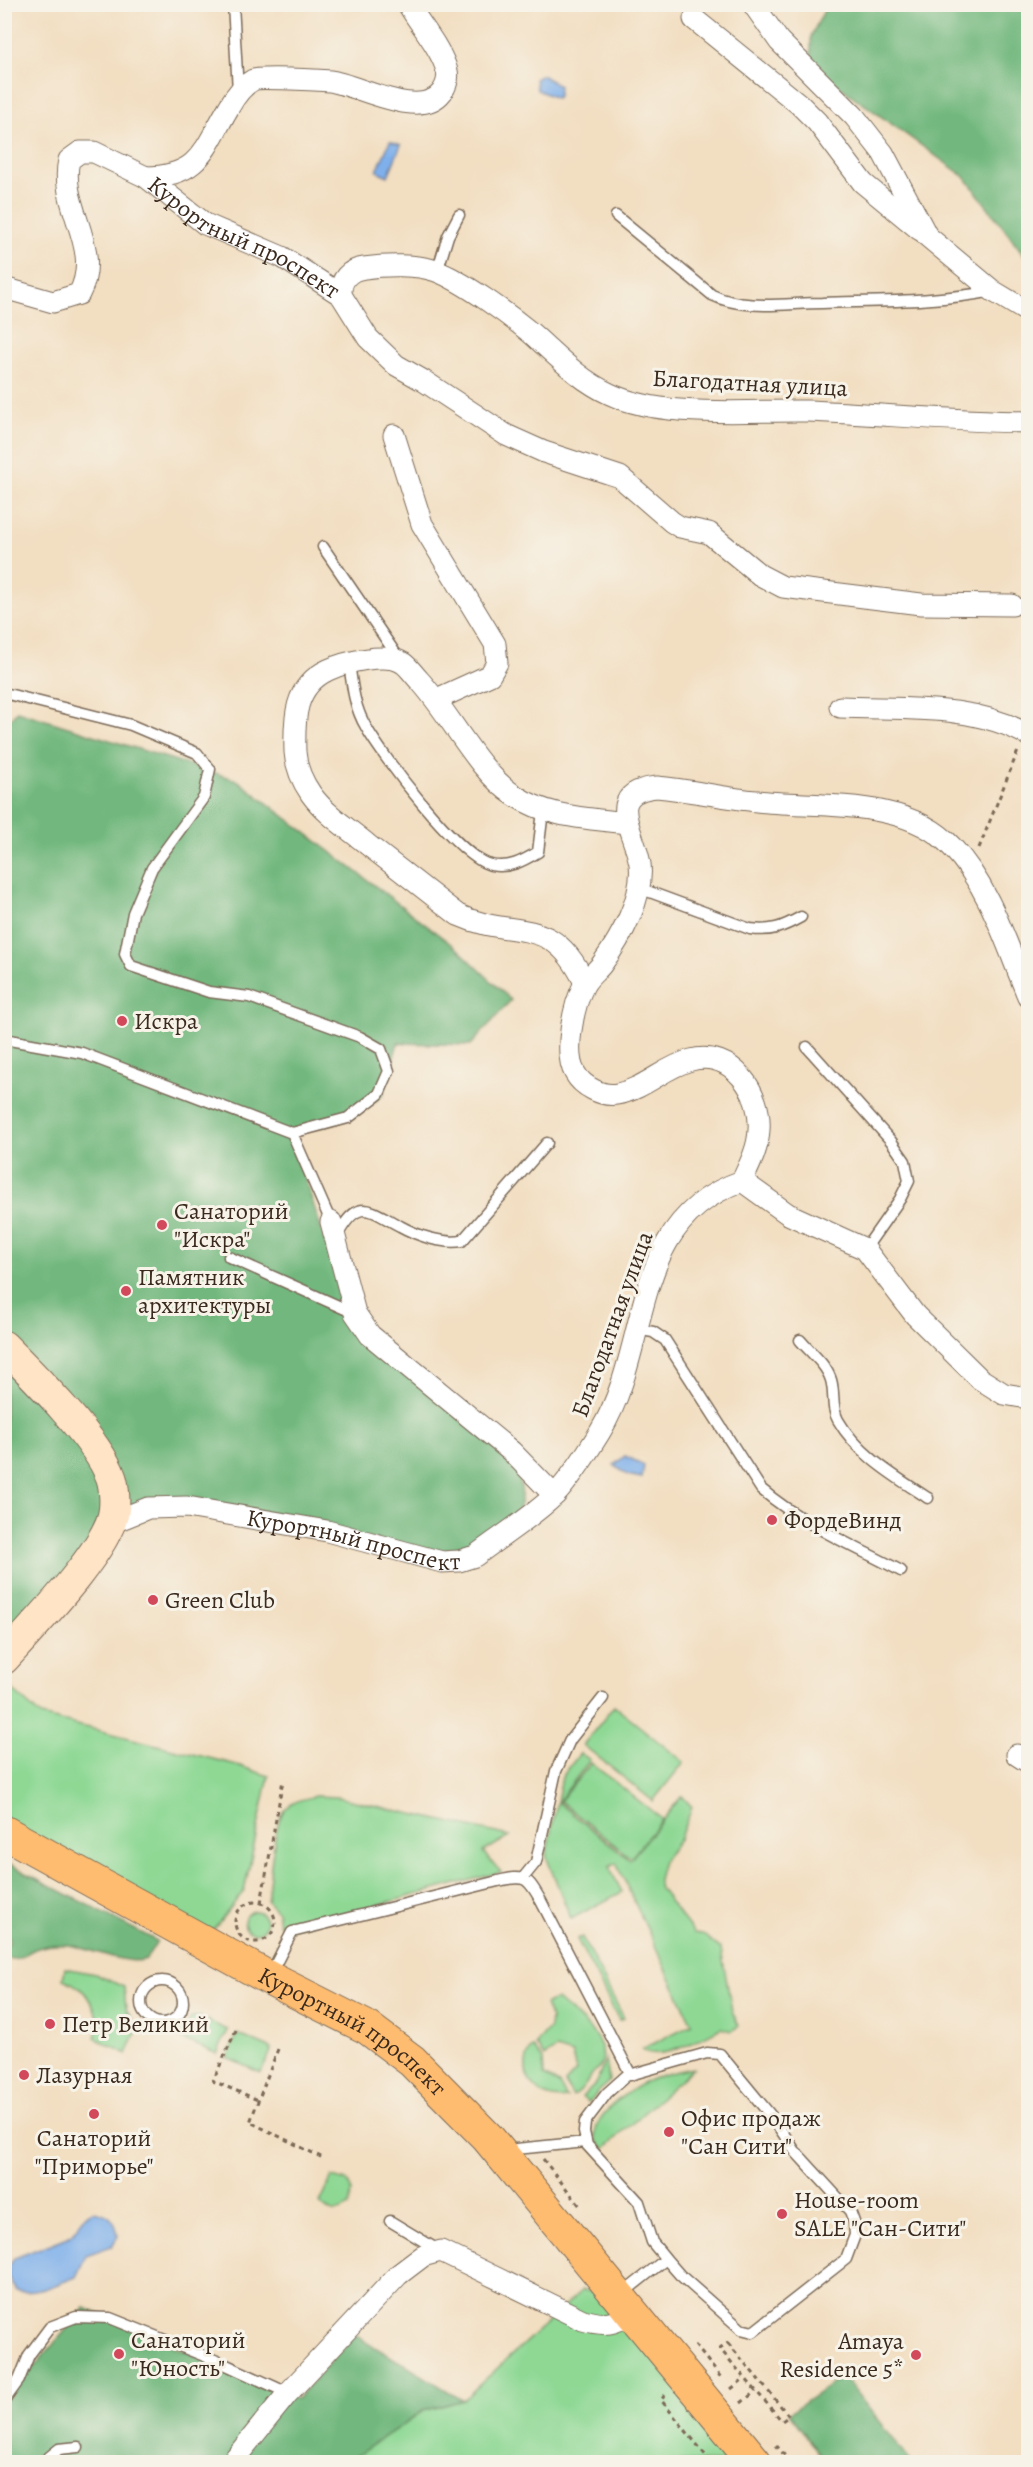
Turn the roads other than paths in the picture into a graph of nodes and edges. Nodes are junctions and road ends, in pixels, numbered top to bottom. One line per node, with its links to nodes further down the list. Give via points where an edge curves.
1 (233, 4): 5 (lane)
2 (408, 4): 5 (street, via 448,73 444,89 431,101 408,104 331,81 255,79)
3 (753, 4): 9 (street, via 779,41 854,116 884,153)
4 (694, 19): 9 (street, via 799,104 863,183)
5 (238, 92): 6 (street, via 198,160 170,177)
6 (146, 177): 11 (street, Курортный проспект, via 94,152 80,152 69,160 65,177 86,251 86,282 79,294 53,302); 13 (street, Курортный проспект, via 205,224 282,256)
7 (459, 215): 10 (lane)
8 (616, 216): 12 (lane, via 712,295 725,301 885,301)
9 (927, 236): 12 (street)
10 (437, 272): 13 (street, Благодатная улица, via 361,268 342,281); 15 (street, Благодатная улица, via 502,311 583,378 610,394 644,405 706,411 808,411)
11 (4, 288)
12 (993, 291): 14 (street)
13 (341, 295): 18 (street, Курортный проспект, via 368,338 396,365 506,435 620,477 672,522 709,533 760,575 783,587 921,604)
14 (1029, 312)
15 (1029, 422)
16 (394, 435): 22 (street, via 422,524 495,644 497,663 490,675)
17 (322, 547): 20 (lane)
18 (1012, 605)
19 (349, 662): 20 (street, via 381,659); 25 (lane, via 353,698 365,727 457,843 490,865 519,864 538,852); 29 (street, via 325,671 306,687 297,704 296,760 311,794 326,811 458,915 471,922 532,931 553,940 574,961)
20 (402, 663): 22 (street)
21 (4, 693): 33 (lane, via 131,725 197,753 210,769 204,797 152,868 133,913 125,954 132,966 209,992 249,997 360,1037 381,1049 389,1071 379,1094 348,1118)
22 (437, 699): 25 (street, via 500,784)
23 (840, 707): 24 (street, via 969,713 993,718)
24 (1027, 734)
25 (543, 811): 26 (street)
26 (627, 823): 27 (street, via 639,860); 30 (street, via 627,801 633,793 657,787 755,801 888,811 928,828 951,845 971,869)
27 (639, 888): 28 (lane, via 750,929 782,928); 29 (street, via 621,936 602,966)
28 (801, 917)
29 (585, 983): 35 (street, via 572,1024 570,1054 574,1073 589,1088 615,1095 640,1087 692,1060 712,1059 729,1065 755,1095 760,1127 756,1153)
30 (1029, 996)
31 (4, 1039): 33 (lane, via 82,1053)
32 (807, 1047): 37 (lane, via 904,1161 909,1180)
33 (292, 1133): 36 (lane)
34 (547, 1143): 36 (lane, via 462,1241 447,1243 400,1226 379,1212 366,1210 356,1212)
35 (742, 1181): 37 (street, via 788,1214); 40 (street, Благодатная улица, via 719,1190 688,1212 667,1239)
36 (334, 1229): 39 (street)
37 (865, 1249): 43 (street, via 915,1315 980,1379 1004,1394)
38 (229, 1257): 39 (lane)
39 (355, 1313): 45 (street, via 370,1335 512,1452)
40 (636, 1329): 44 (street, Благодатная улица, via 625,1374 602,1430); 48 (lane, via 665,1340 761,1489 831,1535)
41 (800, 1340): 46 (lane, via 826,1369 839,1421 872,1460)
42 (4, 1346): 47 (street, via 96,1450 111,1478)
43 (1029, 1398)
44 (569, 1477): 45 (street, Курортный проспект)
45 (554, 1495): 47 (street, Курортный проспект, via 475,1556 459,1561 421,1558 327,1531 187,1507 148,1508)
46 (928, 1498)
47 (111, 1523): 49 (street, via 85,1566)
48 (901, 1571)
49 (4, 1659)
50 (603, 1698): 52 (lane, via 570,1740 560,1761 536,1862)
51 (4, 1832): 53 (main road, Курортный проспект)
52 (523, 1878): 53 (lane, via 292,1932); 55 (lane, via 530,1881 541,1901)
53 (269, 1978): 57 (main road, Курортный проспект, via 387,2040 450,2097)
54 (144, 2013): 54 (lane, via 161,2024 174,2020 182,2008 178,1988 166,1982 152,1984 142,1994)
55 (631, 2075): 56 (lane, via 592,2110 585,2122); 60 (lane, via 707,2053 720,2054 772,2116 795,2151 850,2211 854,2222 855,2235 846,2259 753,2332 741,2329)
56 (586, 2142): 57 (lane); 60 (lane, via 597,2159 639,2202 652,2242)
57 (499, 2152): 61 (main road, Курортный проспект)
58 (396, 2222): 59 (lane)
59 (441, 2252): 61 (street, via 603,2326 614,2324); 62 (street, via 423,2256 398,2275)
60 (666, 2259): 61 (lane)
61 (626, 2304): 67 (main road, Курортный проспект)
62 (288, 2393): 63 (lane, via 110,2318 76,2317 50,2327 29,2355 20,2380); 66 (street)
63 (4, 2401)
64 (78, 2447): 65 (lane, via 59,2449)
65 (43, 2463)
66 (232, 2463)
67 (755, 2463)

